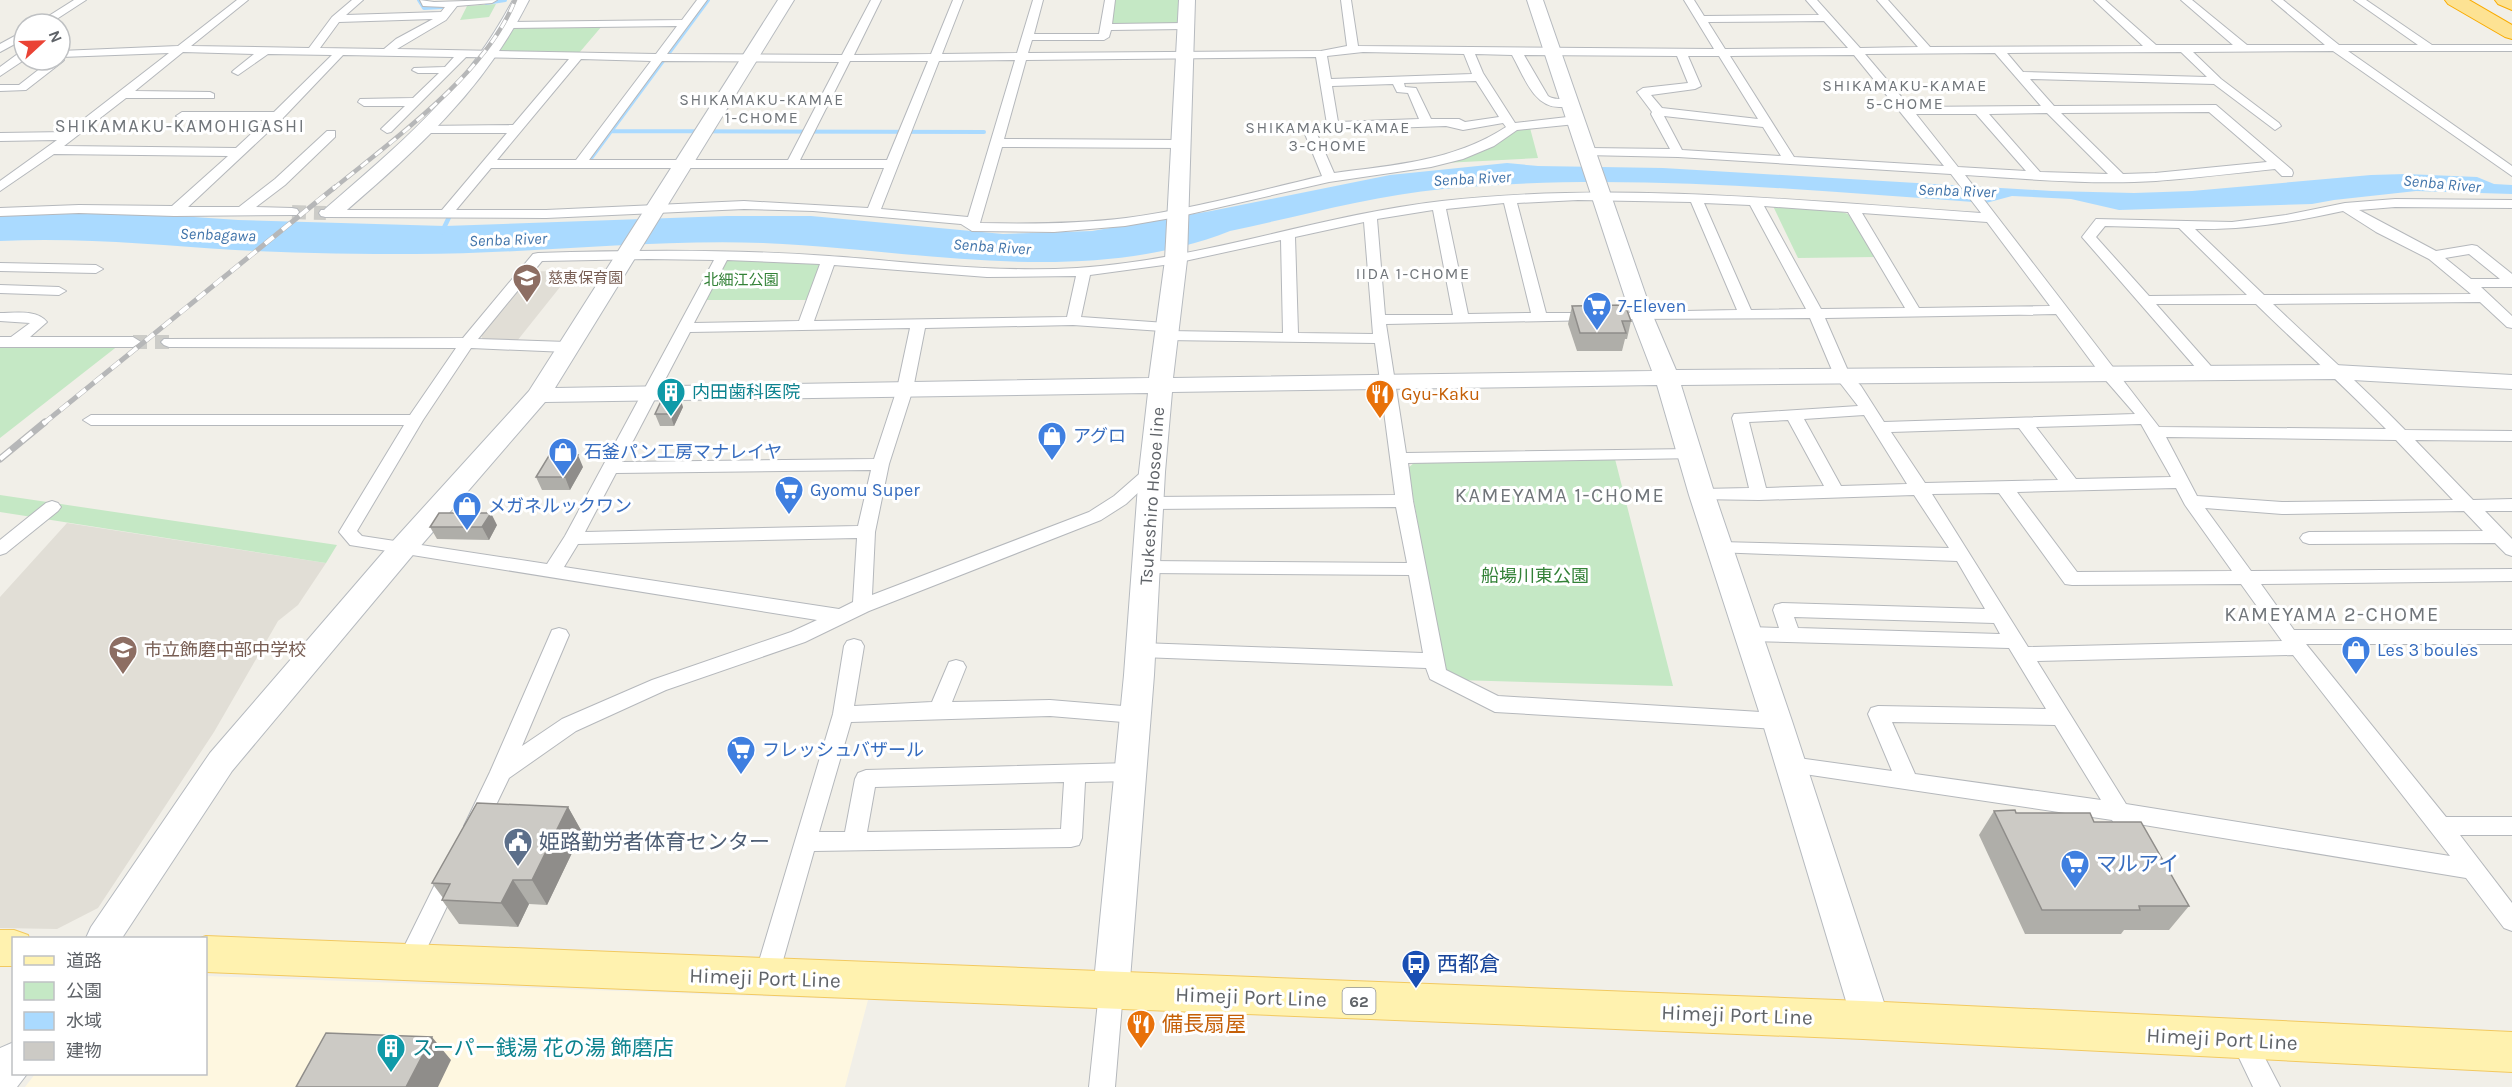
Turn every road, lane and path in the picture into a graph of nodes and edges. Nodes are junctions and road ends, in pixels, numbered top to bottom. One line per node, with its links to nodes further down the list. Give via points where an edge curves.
1 (81, 0): 29 (street)
2 (243, 0): 47 (street)
3 (358, 0): 31 (street)
4 (425, 0): 26 (street, via 427,4)
5 (492, 0): 26 (street)
6 (521, 0): 36 (street)
7 (702, 0): 35 (street)
8 (786, 0): 70 (street)
9 (876, 0): 71 (street)
10 (958, 0): 72 (street)
11 (1038, 0): 41 (street)
12 (1110, 0): 38 (street)
13 (1187, 0): 37 (street, Tsukeshiro Hosoe line)
14 (1346, 0): 48 (street)
15 (1535, 0): 58 (street)
16 (1689, 0): 34 (street)
17 (1811, 0): 32 (street)
18 (1882, 0): 55 (street)
19 (2100, 0): 42 (street)
20 (2186, 0): 43 (street)
21 (2277, 0): 44 (street)
22 (2359, 0): 45 (street)
23 (2455, 0): 40 (highway)
24 (2505, 0): 27 (highway)
25 (2480, 2): 28 (highway); 33 (highway); 39 (highway)
26 (453, 4): 30 (street)
27 (2512, 4)
28 (2512, 10)
29 (61, 12)
30 (443, 15): 31 (street); 53 (street)
31 (336, 18): 51 (street)
32 (1828, 18): 34 (street); 59 (street)
33 (2512, 18)
34 (1702, 19): 62 (street)
35 (684, 23): 36 (street); 68 (street)
36 (510, 25): 63 (street)
37 (1185, 26): 38 (street); 64 (street, Tsukeshiro Hosoe line)
38 (1106, 27): 41 (street, via 1104,37)
39 (2512, 27)
40 (2512, 33)
41 (1028, 37): 69 (street)
42 (2152, 48): 49 (street); 56 (street)
43 (2244, 48): 44 (street); 49 (street)
44 (2336, 48): 45 (street); 123 (street)
45 (2430, 48): 46 (street)
46 (2512, 48)
47 (180, 49): 50 (street); 66 (street); 83 (street)
48 (1353, 49): 52 (street); 65 (street)
49 (2184, 49): 80 (street)
50 (267, 50): 51 (street); 76 (street)
51 (313, 50): 57 (street)
52 (1468, 50): 54 (street); 78 (street)
53 (388, 51): 57 (street); 60 (street)
54 (1516, 51): 58 (street); 91 (street, via 1543,98)
55 (1928, 51): 56 (street); 59 (street)
56 (1999, 51): 77 (street)
57 (340, 52): 95 (street)
58 (1554, 52): 61 (street); 91 (street)
59 (1858, 52): 62 (street); 92 (street)
60 (464, 53): 63 (street); 74 (street)
61 (1681, 53): 62 (street); 93 (street, via 1695,86 1643,92)
62 (1724, 53): 98 (street)
63 (493, 54): 67 (street); 103 (street)
64 (1183, 54): 65 (street); 69 (street); 110 (street, Tsukeshiro Hosoe line)
65 (1321, 54): 81 (street)
66 (72, 56)
67 (578, 56): 68 (street); 104 (street)
68 (660, 58): 70 (street); 117 (street)
69 (1022, 58): 72 (street); 108 (street)
70 (748, 59): 71 (street); 120 (street)
71 (846, 59): 72 (street); 118 (street)
72 (935, 59): 119 (street)
73 (418, 70): 74 (street)
74 (448, 70): 86 (street)
75 (42, 72): 82 (street, via 22,88)
76 (238, 72)
77 (2021, 75): 80 (street); 89 (street)
78 (1479, 77): 79 (street); 97 (street)
79 (1397, 81): 81 (street); 96 (street, via 1401,90 1412,90)
80 (2217, 81): 101 (street)
81 (1327, 83): 99 (street)
82 (0, 88)
83 (123, 94): 84 (street); 88 (street)
84 (210, 96)
85 (364, 102): 86 (street)
86 (416, 102): 102 (street)
87 (154, 104): 88 (street)
88 (108, 106): 106 (street)
89 (2050, 109): 90 (street); 121 (street, via 2212,108); 127 (street)
90 (1978, 110): 92 (street); 125 (street)
91 (1573, 111): 97 (street); 113 (street)
92 (1907, 111): 122 (street)
93 (1659, 113): 98 (street); 114 (street)
94 (182, 116): 95 (street)
95 (278, 116): 112 (street)
96 (1426, 122): 99 (street); 100 (street)
97 (1510, 123): 100 (street); 109 (street)
98 (1767, 124): 115 (street)
99 (1333, 126): 126 (street, via 1312,130 1311,134)
100 (1463, 126): 109 (street)
101 (2275, 126)
102 (387, 129)
103 (428, 129): 104 (street); 143 (street)
104 (515, 129): 116 (street)
105 (331, 134): 138 (street)
106 (70, 136): 107 (street); 111 (street)
107 (0, 137)
108 (997, 143): 110 (street); 149 (street)
109 (1490, 143): 126 (street, via 1431,163)
110 (1182, 144): 145 (street, Tsukeshiro Hosoe line)
111 (52, 150): 112 (street); 128 (street)
112 (237, 152): 141 (street)
113 (1588, 152): 114 (street); 129 (street)
114 (1678, 153): 115 (street)
115 (1790, 160): 122 (street)
116 (487, 164): 117 (street); 144 (street)
117 (580, 164): 120 (street)
118 (792, 164): 119 (street); 120 (street)
119 (891, 164): 139 (street)
120 (682, 165): 136 (street)
121 (2276, 165): 124 (street); 127 (street)
122 (1955, 171): 125 (street); 146 (street)
123 (2512, 172)
124 (2287, 173)
125 (2037, 176): 127 (street)
126 (1329, 178): 145 (street)
127 (2120, 178)
128 (1, 185)
129 (1601, 197): 130 (street); 131 (street); 171 (street)
130 (1509, 198): 134 (street); 173 (street)
131 (1696, 199): 132 (street); 169 (street)
132 (1756, 203): 137 (street); 168 (street)
133 (2512, 204): 135 (street, via 2395,202)
134 (1439, 205): 147 (street); 172 (street)
135 (2345, 207): 148 (street, via 2232,226); 154 (street)
136 (654, 209): 139 (street, via 744,205); 144 (street); 151 (street)
137 (1853, 209): 146 (street); 167 (street)
138 (244, 210): 141 (street); 142 (street)
139 (873, 211): 149 (street, via 965,220)
140 (0, 212): 141 (street)
141 (174, 212)
142 (292, 212)
143 (329, 213): 144 (street)
144 (444, 214)
145 (1177, 214): 149 (street, via 1054,228); 153 (street, Tsukeshiro Hosoe line)
146 (1989, 215): 166 (street)
147 (1370, 216): 150 (street); 174 (street)
148 (2184, 226): 164 (street, via 2101,222 2089,237); 165 (street)
149 (972, 227)
150 (1288, 234): 153 (street); 181 (street)
151 (626, 254): 152 (street); 186 (street, via 537,257); 187 (street)
152 (723, 255): 155 (street); 179 (street)
153 (1176, 256): 158 (street); 180 (street, Tsukeshiro Hosoe line)
154 (2434, 256): 159 (street, via 2472,249); 160 (street)
155 (830, 260): 158 (street, via 999,274); 178 (street)
156 (0, 267): 157 (street)
157 (96, 269)
158 (1084, 272): 175 (street)
159 (2512, 282): 160 (street)
160 (2468, 283): 163 (street)
161 (0, 289): 162 (street)
162 (59, 291)
163 (2481, 298): 165 (street); 176 (street)
164 (2144, 300): 165 (street); 190 (street)
165 (2260, 300): 188 (street)
166 (2061, 310): 167 (street); 189 (street)
167 (1915, 312): 168 (street)
168 (1816, 314): 169 (street); 191 (street)
169 (1746, 315): 171 (street)
170 (0, 317): 183 (street, via 33,318 40,322)
171 (1623, 317): 173 (street); 192 (street)
172 (1461, 318): 173 (street); 174 (street)
173 (1540, 318)
174 (1378, 320): 182 (street)
175 (1073, 321): 177 (street); 180 (street)
176 (2512, 324)
177 (918, 325): 178 (street); 196 (street)
178 (805, 326): 179 (street)
179 (684, 327): 197 (street)
180 (1165, 331): 181 (street); 195 (street, Tsukeshiro Hosoe line)
181 (1291, 337): 182 (street)
182 (1381, 339): 193 (street)
183 (7, 342): 184 (street)
184 (133, 342)
185 (169, 342): 186 (street)
186 (466, 343): 187 (street); 202 (street)
187 (567, 347): 198 (street)
188 (2335, 372): 190 (street); 194 (street); 206 (street)
189 (2108, 373): 190 (street); 191 (street); 204 (street, via 2120,383)
190 (2209, 373)
191 (1842, 375): 192 (street); 199 (street)
192 (1667, 378): 193 (street); 208 (street)
193 (1389, 382): 195 (street); 209 (street)
194 (2512, 382)
195 (1160, 386): 196 (street); 212 (street, Tsukeshiro Hosoe line)
196 (905, 389): 197 (street); 210 (street)
197 (651, 393): 198 (street); 211 (street)
198 (538, 395): 232 (street)
199 (1869, 410): 200 (street); 205 (street)
200 (1793, 414): 217 (street); 218 (street, via 1740,418)
201 (91, 420): 202 (street)
202 (415, 420): 232 (street, via 348,532 356,541)
203 (2024, 423): 204 (street); 205 (street); 214 (street)
204 (2150, 426): 206 (street); 213 (street)
205 (1880, 427): 216 (street)
206 (2399, 434): 207 (street); 223 (street)
207 (2512, 436)
208 (1691, 454): 209 (street); 219 (street)
209 (1398, 458): 220 (street)
210 (881, 464): 211 (street); 226 (street)
211 (610, 468): 227 (street)
212 (1152, 472): 222 (street, Tsukeshiro Hosoe line); 239 (street, via 1095,516)
213 (2183, 482): 214 (street); 221 (street)
214 (2071, 485): 215 (street)
215 (2004, 487): 216 (street); 238 (street, via 2072,579)
216 (1921, 490): 217 (street); 233 (street)
217 (1835, 491): 218 (street)
218 (1759, 494): 219 (street)
219 (1702, 495): 230 (street)
220 (1404, 501): 222 (street); 235 (street)
221 (2191, 501): 223 (street, via 2282,508); 238 (street)
222 (1152, 503): 234 (street, Tsukeshiro Hosoe line)
223 (2469, 506): 224 (street); 229 (street)
224 (2512, 506)
225 (52, 507): 231 (street)
226 (866, 532): 227 (street); 239 (street)
227 (573, 538): 236 (street)
228 (2309, 538): 229 (street)
229 (2506, 543)
230 (1720, 548): 233 (street); 242 (street)
231 (0, 549)
232 (402, 549): 236 (street); 270 (street, via 221,762)
233 (1962, 555): 241 (street)
234 (1147, 567): 235 (street); 249 (street, Tsukeshiro Hosoe line)
235 (1415, 569): 250 (street)
236 (550, 572): 240 (street)
237 (2512, 575): 238 (street)
238 (2245, 576): 246 (street)
239 (862, 606): 240 (street)
240 (838, 616): 258 (street, via 798,637 659,685 568,725)
241 (1999, 616): 243 (street, via 1782,610); 248 (street)
242 (1749, 634): 243 (street); 256 (street)
243 (1791, 634): 248 (street)
244 (559, 635): 258 (street)
245 (2512, 638): 246 (street)
246 (2293, 642): 248 (street); 263 (street)
247 (854, 646): 253 (street)
248 (2018, 648): 255 (street)
249 (1141, 650): 250 (street); 254 (street, Tsukeshiro Hosoe line)
250 (1434, 661): 256 (street, via 1437,674 1496,704)
251 (956, 667): 252 (street)
252 (939, 710): 253 (street); 254 (street, via 1050,708)
253 (843, 714): 267 (street)
254 (1135, 715): 259 (street, Tsukeshiro Hosoe line)
255 (2061, 717): 261 (street, via 1878,714); 262 (street)
256 (1777, 721): 257 (street)
257 (1791, 765): 261 (street); 275 (street)
258 (501, 772): 272 (street)
259 (1130, 772): 260 (street); 274 (street, Tsukeshiro Hosoe line)
260 (1075, 774): 266 (street, via 866,779); 266 (street, via 1071,838)
261 (1907, 781): 262 (street)
262 (2120, 812): 265 (street); 268 (street)
263 (2440, 826): 264 (street); 268 (street)
264 (2512, 826)
265 (2135, 838)
266 (854, 841): 267 (street)
267 (806, 842): 273 (street)
268 (2471, 869): 269 (street)
269 (2510, 915)
270 (104, 937)
271 (207, 954): 272 (main road, Himeji Port Line / 62)
272 (408, 963): 273 (main road, Himeji Port Line / 62)
273 (766, 978): 274 (main road, Himeji Port Line / 62)
274 (1111, 992): 275 (main road, Himeji Port Line / 62); 280 (street)
275 (1871, 1021): 276 (main road, Himeji Port Line / 62)
276 (2243, 1041): 277 (main road, Himeji Port Line / 62); 281 (street)
277 (2512, 1052)
278 (12, 1063): 279 (street)
279 (0, 1079)
280 (1102, 1087)
281 (2267, 1087)

